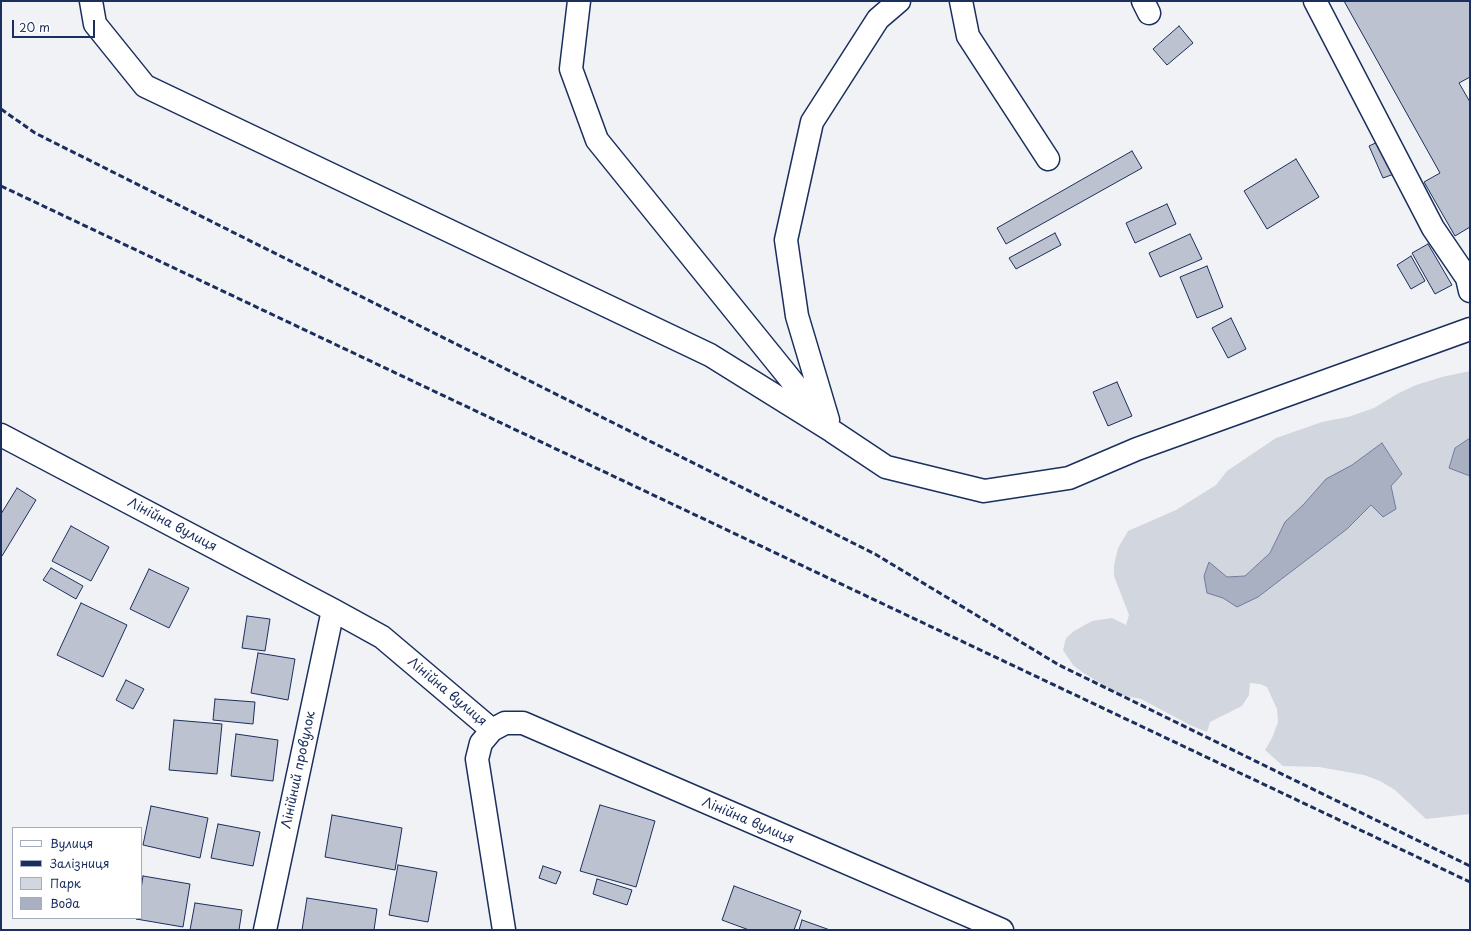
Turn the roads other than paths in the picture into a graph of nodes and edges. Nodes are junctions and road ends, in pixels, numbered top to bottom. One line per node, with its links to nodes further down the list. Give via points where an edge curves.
1 (92, 1): 9 (street, via 95,24 145,86 710,355)
2 (579, 1): 9 (street, via 571,69 598,140)
3 (899, 1): 9 (street, via 878,19 812,122 786,240 797,316)
4 (960, 1): 6 (street, via 968,36)
5 (1315, 1): 7 (street, via 1433,228 1467,278)
6 (1048, 159)
7 (1470, 290)
8 (1470, 329): 9 (street, via 1138,449 1070,478 984,491 886,467)
9 (832, 431)
10 (1, 435): 11 (street, Лінійна вулиця)
11 (333, 610): 12 (street, Лінійна вулиця, via 382,637); 13 (street, Лінійний провулок)
12 (492, 730): 14 (street, via 481,743 477,760); 15 (street, Лінійна вулиця, via 506,723 523,723)
13 (265, 930)
14 (504, 930)
15 (1002, 930)

